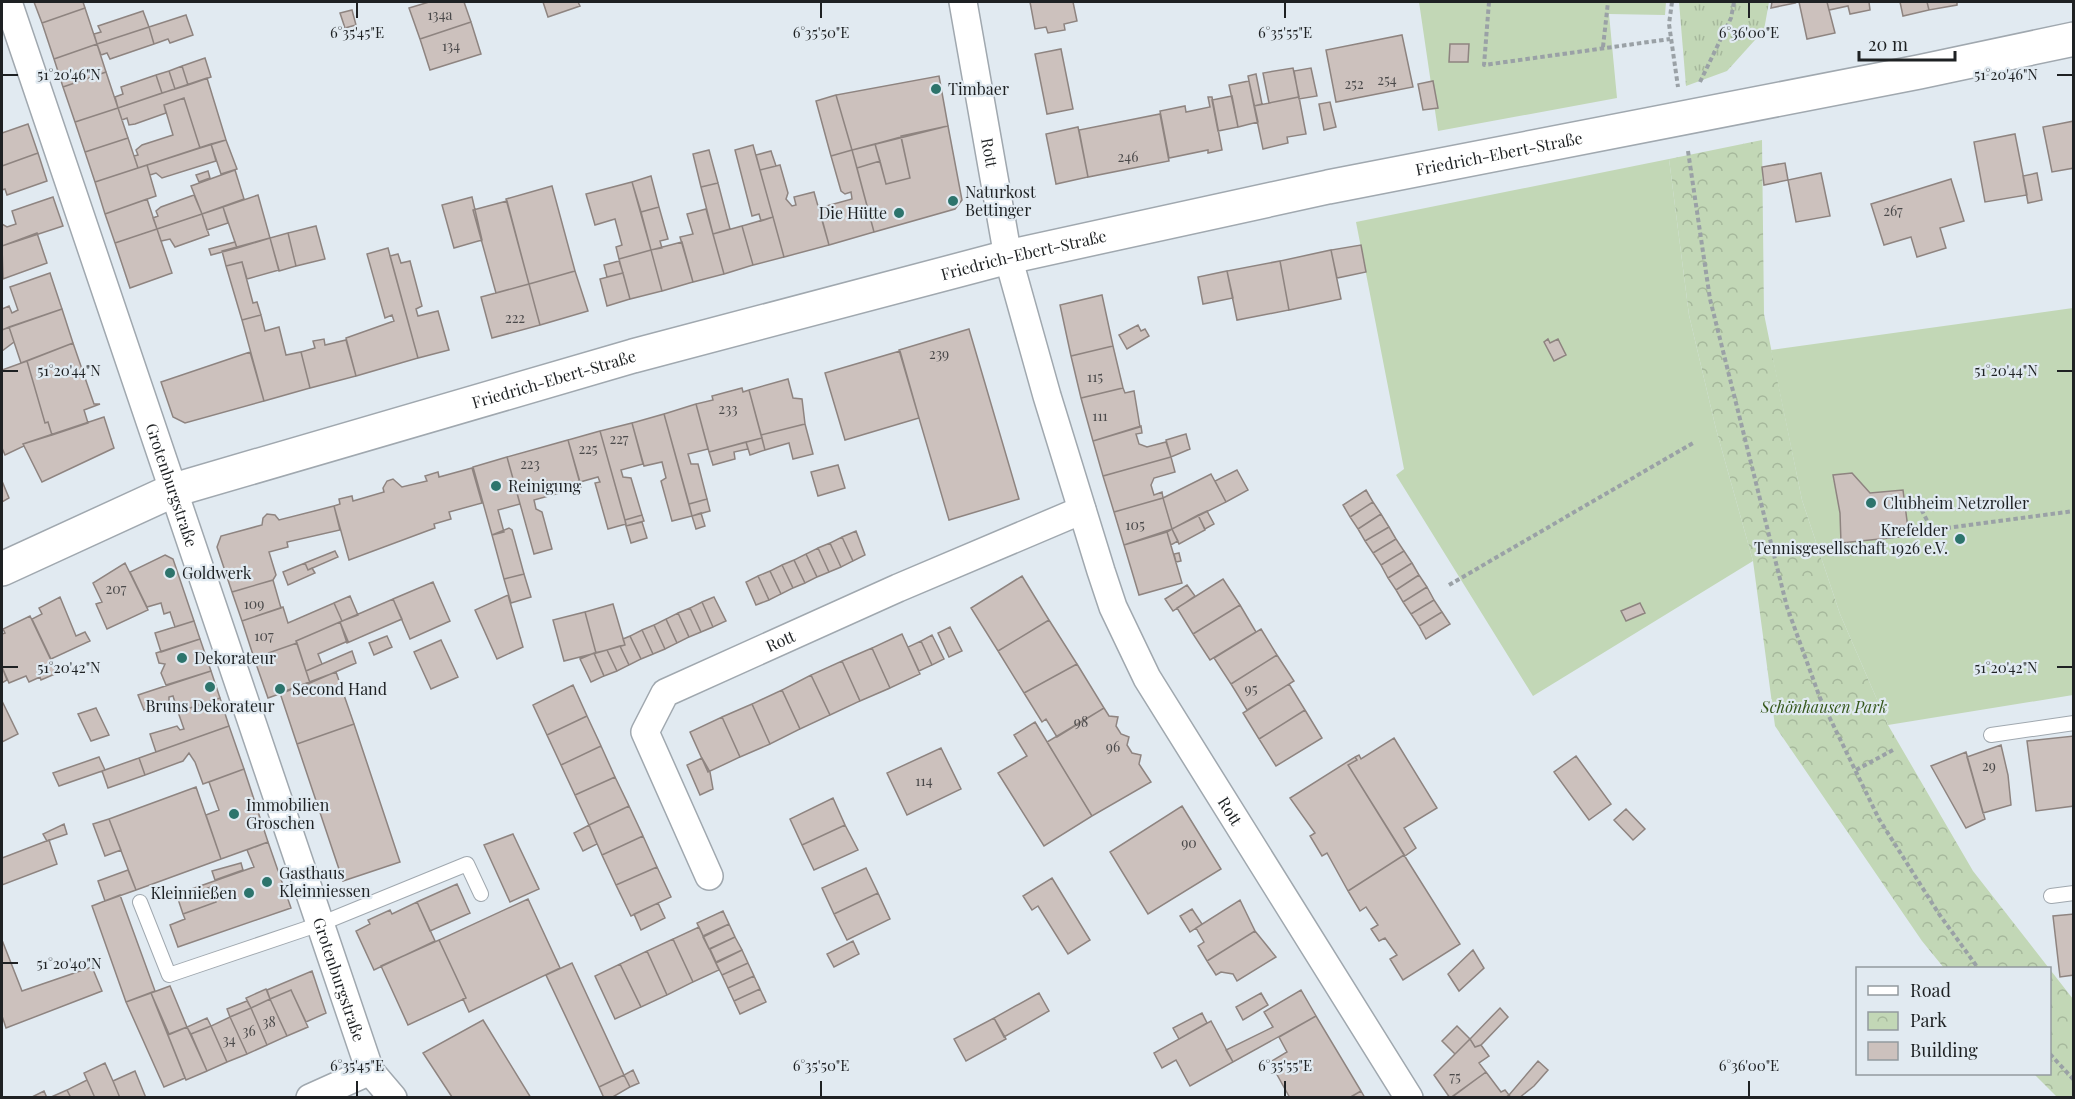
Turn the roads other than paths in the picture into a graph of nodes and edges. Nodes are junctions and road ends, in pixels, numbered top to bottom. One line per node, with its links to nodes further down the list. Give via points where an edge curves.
1 (8, 2): 5 (street, Grotenburgstraße)
2 (963, 2): 4 (street, Rott)
3 (2073, 39): 4 (street, Friedrich-Ebert-Straße, via 1328,188)
4 (1008, 257): 5 (street, Friedrich-Ebert-Straße, via 633,357); 6 (street, Rott)
5 (174, 490): 7 (street, Friedrich-Ebert-Straße); 15 (street, Grotenburgstraße)
6 (1082, 510): 10 (street, Rott, via 665,693 645,732); 19 (street, Rott, via 1113,607 1147,678)
7 (2, 569)
8 (2073, 723): 9 (lane)
9 (1991, 735)
10 (709, 876)
11 (2073, 893): 13 (lane)
12 (481, 894): 15 (lane, via 467,864)
13 (2051, 896)
14 (140, 902): 15 (lane, via 169,975)
15 (320, 924): 16 (street, Grotenburgstraße)
16 (370, 1071): 17 (street); 18 (street, Grotenburgstraße)
17 (310, 1098)
18 (393, 1098)
19 (1409, 1098)

